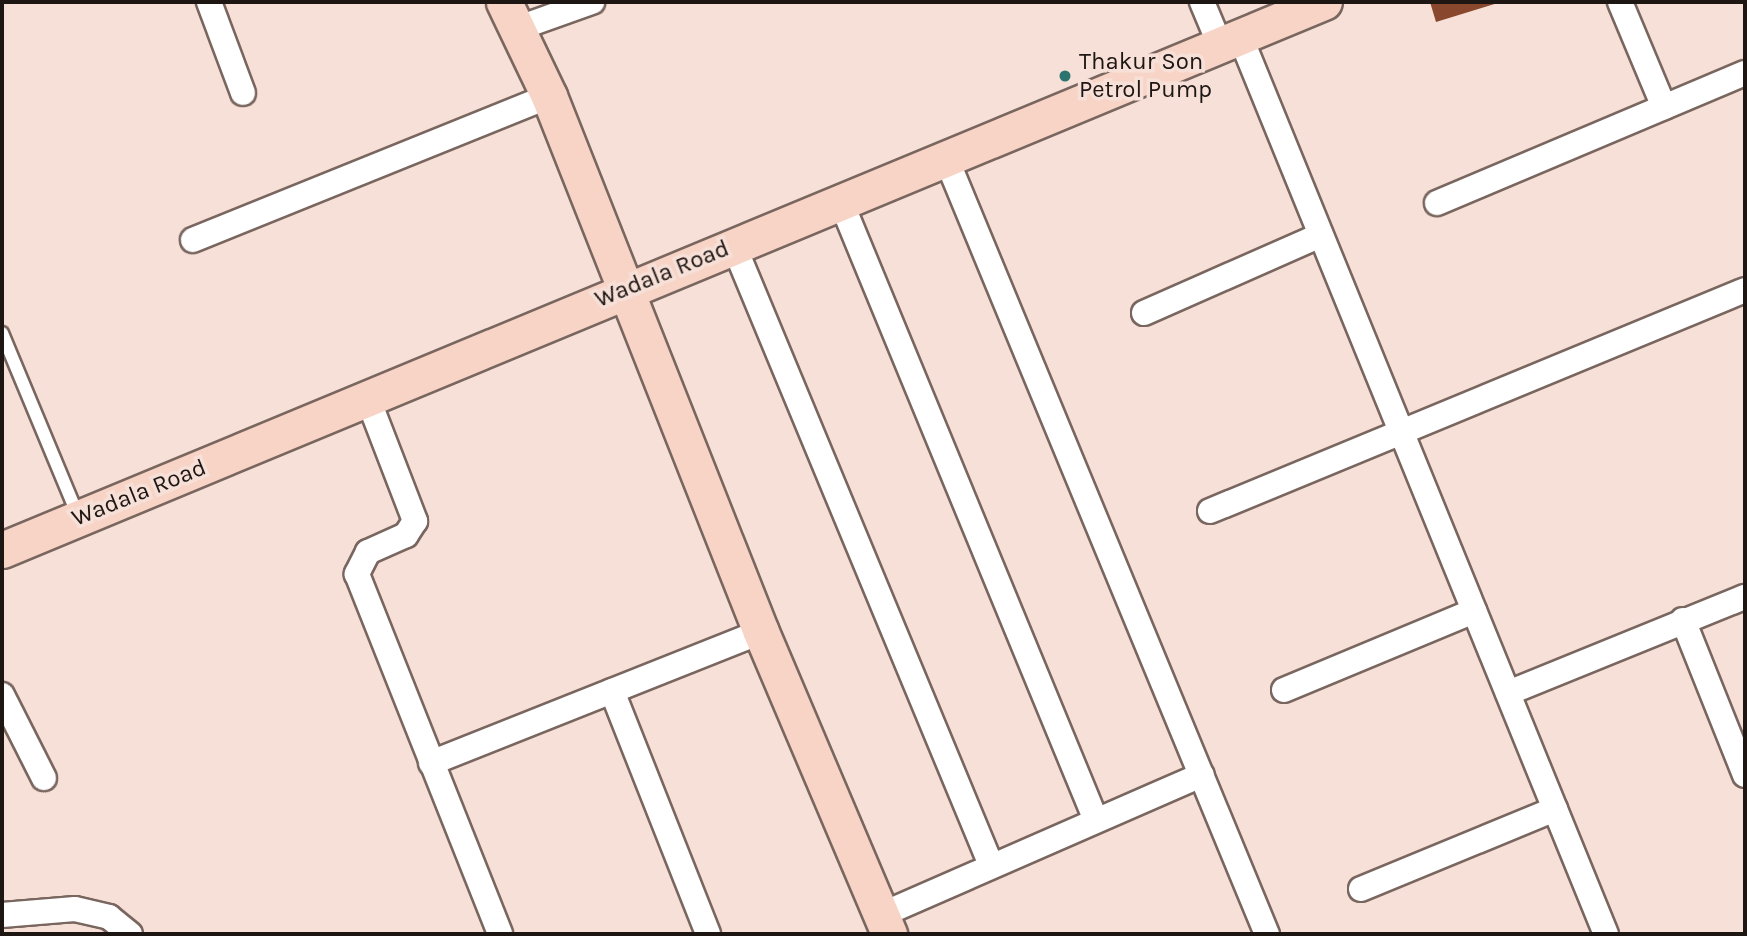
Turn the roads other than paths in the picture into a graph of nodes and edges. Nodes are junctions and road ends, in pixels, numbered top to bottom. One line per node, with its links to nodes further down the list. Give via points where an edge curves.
1 (209, 2): 9 (street)
2 (592, 2): 6 (street)
3 (1202, 2): 7 (street)
4 (1324, 2): 7 (street, Wadala Road)
5 (1620, 2): 11 (street)
6 (510, 15): 10 (street)
7 (1230, 41): 12 (street, Wadala Road); 15 (street)
8 (1745, 73): 11 (street)
9 (243, 93)
10 (549, 96): 16 (street); 18 (street)
11 (1664, 107): 14 (street)
12 (946, 158): 13 (street, Wadala Road); 36 (street)
13 (841, 202): 17 (street, Wadala Road); 40 (street)
14 (1437, 203)
15 (1321, 235): 20 (street); 23 (street)
16 (193, 240)
17 (734, 247): 18 (street, Wadala Road); 41 (street)
18 (627, 287): 22 (street, Wadala Road); 30 (street)
19 (1745, 290): 23 (street)
20 (1144, 313)
21 (2, 333): 25 (lane)
22 (368, 399): 25 (street, Wadala Road); 35 (street, via 415,521 406,535 368,552 357,574)
23 (1402, 434): 24 (street); 28 (street)
24 (1210, 511)
25 (79, 518): 26 (street, Wadala Road)
26 (2, 550)
27 (1745, 597): 29 (street)
28 (1474, 611): 31 (street); 33 (street)
29 (1683, 620): 33 (street); 37 (street)
30 (761, 632): 32 (street); 44 (street)
31 (1284, 690)
32 (612, 691): 35 (street); 47 (street)
33 (1508, 692): 39 (street)
34 (2, 695): 38 (street)
35 (431, 763): 46 (street)
36 (1202, 775): 40 (street); 48 (street)
37 (1745, 775)
38 (44, 778)
39 (1555, 809): 42 (street); 49 (street)
40 (1095, 818): 41 (street)
41 (991, 864): 44 (street)
42 (1362, 889)
43 (2, 915): 45 (street, via 75,909 109,917)
44 (885, 925)
45 (130, 934)
46 (500, 934)
47 (708, 934)
48 (1267, 934)
49 (1606, 934)

